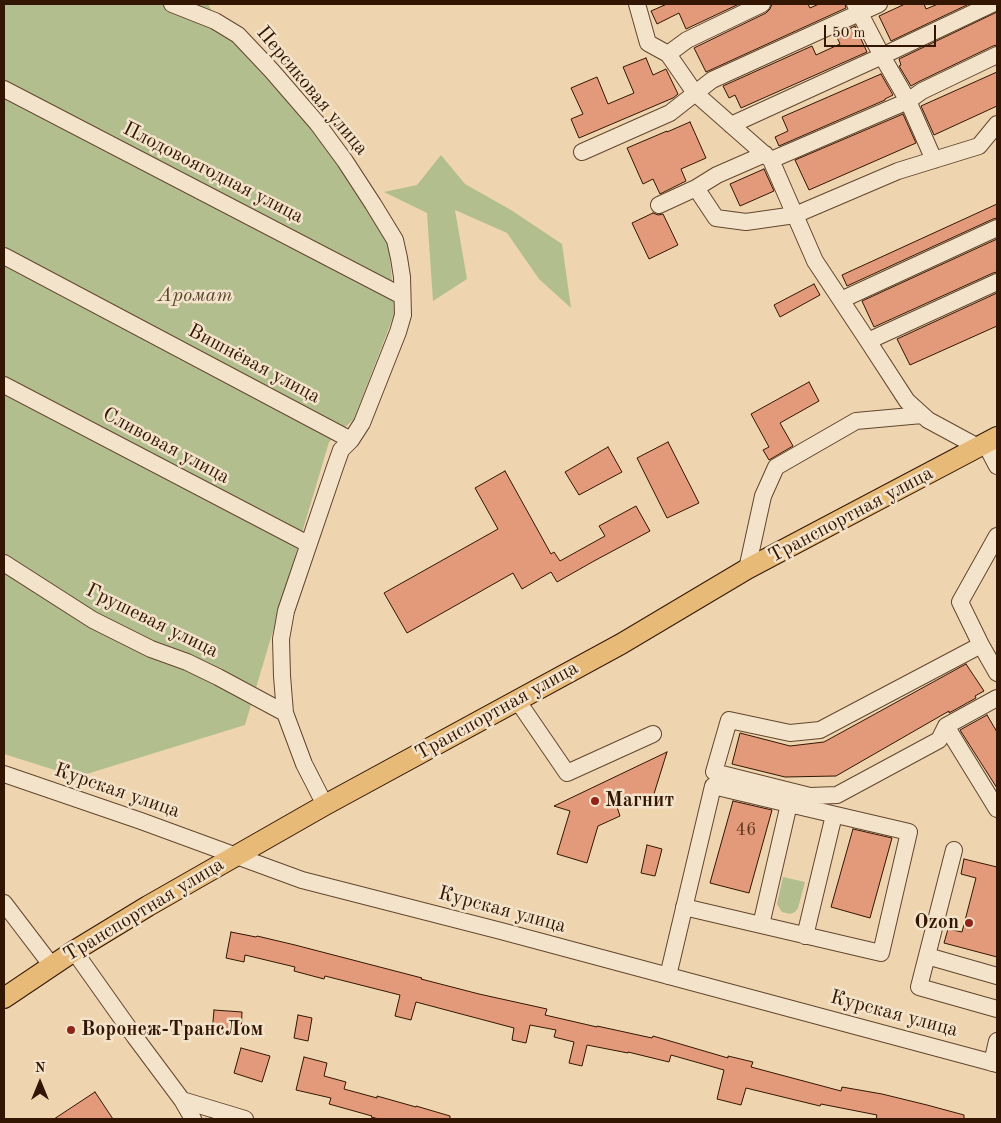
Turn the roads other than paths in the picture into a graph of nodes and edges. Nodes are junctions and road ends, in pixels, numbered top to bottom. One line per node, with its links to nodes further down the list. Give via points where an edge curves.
1 (172, 4): 6 (street, Персиковая улица)
2 (639, 4): 8 (street, via 648,43)
3 (762, 4): 8 (street, via 687,40)
4 (879, 4): 7 (street)
5 (992, 4): 10 (street)
6 (188, 7): 25 (street, Персиковая улица, via 238,35 317,124 345,161 395,240)
7 (858, 8): 10 (street); 12 (street, via 712,80)
8 (668, 54): 12 (street)
9 (997, 55): 13 (street)
10 (882, 56): 13 (street); 15 (street)
11 (4, 88): 25 (street, Плодовоягодная улица)
12 (695, 93): 15 (street); 16 (street, via 670,113)
13 (908, 101): 17 (street); 18 (street)
14 (997, 124): 18 (street, via 978,146)
15 (731, 125): 17 (street)
16 (582, 152)
17 (768, 157): 19 (street, via 717,175); 21 (street)
18 (934, 160): 21 (street, via 898,171)
19 (696, 188): 20 (street); 21 (street, via 716,218 746,222)
20 (659, 205)
21 (795, 215): 26 (street, via 815,261)
22 (997, 228): 26 (street)
23 (4, 256): 30 (street, Вишнёвая улица)
24 (997, 282): 27 (street)
25 (402, 296): 30 (street, Персиковая улица, via 403,315 398,332 362,423)
26 (841, 300): 27 (street)
27 (868, 341): 29 (street, via 907,402)
28 (4, 385): 34 (street, Сливовая улица)
29 (922, 415): 31 (street); 36 (street, via 856,421 776,467 763,496)
30 (351, 440): 34 (street, Персиковая улица, via 338,459)
31 (987, 442): 32 (street); 36 (main road, Транспортная улица)
32 (997, 466)
33 (997, 536): 37 (street, via 960,602)
34 (308, 544): 41 (street, Персиковая улица, via 286,611 281,639)
35 (4, 562): 41 (street, Грушевая улица, via 93,620 210,673)
36 (747, 570): 40 (main road, Транспортная улица)
37 (981, 645): 38 (street); 42 (street, via 820,730 790,734 729,720 714,772 810,796 836,795 939,740)
38 (997, 672)
39 (997, 698): 42 (street)
40 (517, 700): 43 (street, via 566,773); 46 (main road, Транспортная улица)
41 (285, 713): 46 (street, Персиковая улица, via 304,764)
42 (946, 726): 47 (street)
43 (653, 734)
44 (4, 774): 50 (street, Курская улица)
45 (789, 804): 48 (street); 52 (street, via 713,786); 53 (street)
46 (325, 805): 50 (main road, Транспортная улица)
47 (997, 809)
48 (834, 815): 54 (street); 54 (street, via 909,832 880,954)
49 (954, 850): 56 (street)
50 (236, 856): 55 (main road, Транспортная улица); 58 (street, Курская улица, via 302,880)
51 (4, 903): 57 (street)
52 (684, 908): 53 (street); 58 (street)
53 (761, 925): 54 (street)
54 (806, 936)
55 (74, 951): 57 (main road, Транспортная улица); 64 (street)
56 (927, 956): 59 (street); 61 (street, via 919,987)
57 (52, 966): 60 (main road, Транспортная улица)
58 (668, 976): 63 (street, Курская улица)
59 (997, 976)
60 (4, 998)
61 (997, 1009)
62 (997, 1041): 63 (street)
63 (995, 1063)
64 (182, 1100): 65 (street); 66 (street)
65 (193, 1119)
66 (245, 1119)

